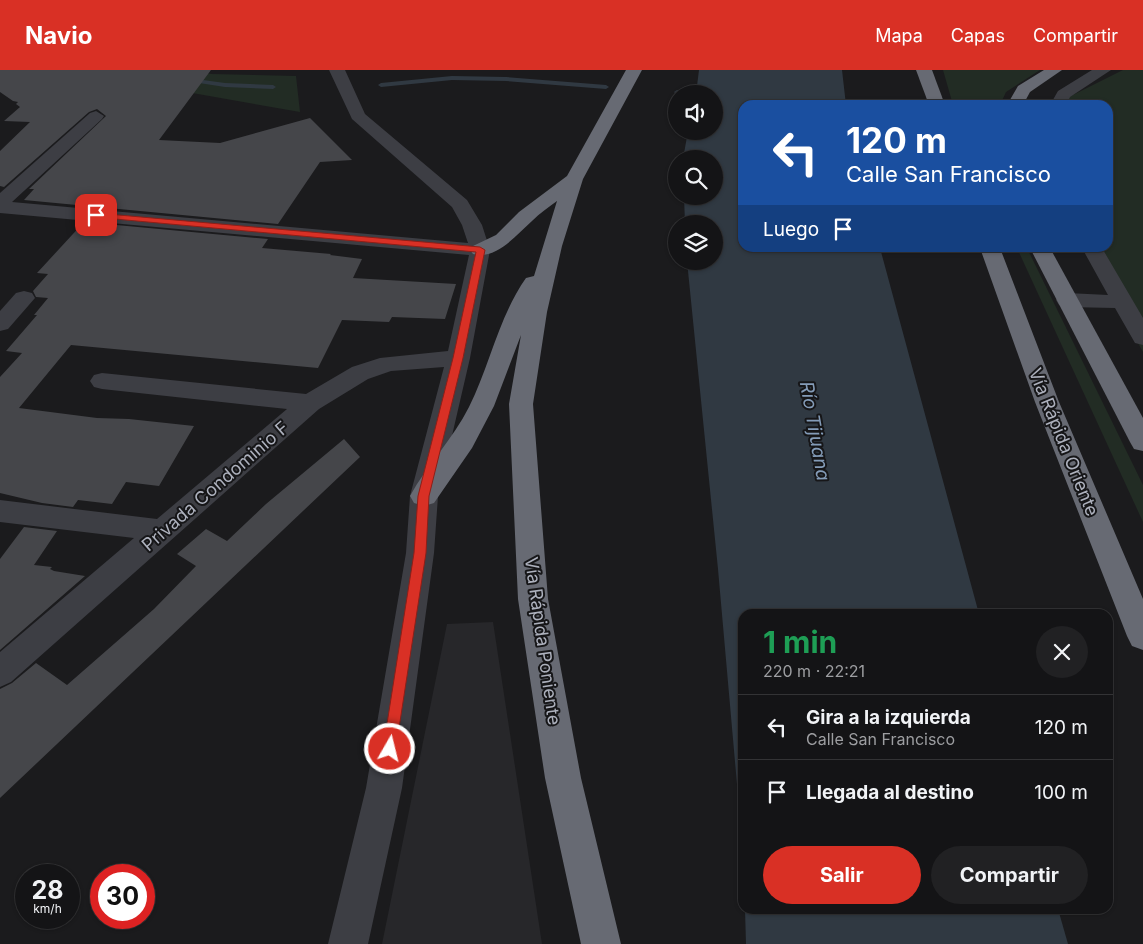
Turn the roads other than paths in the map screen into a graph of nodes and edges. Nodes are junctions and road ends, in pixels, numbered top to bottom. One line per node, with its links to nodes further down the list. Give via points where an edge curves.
1 (337, 70): 14 (street, via 358,116 460,204 472,225)
2 (634, 70): 10 (highway)
3 (924, 70): 6 (highway)
4 (1054, 70): 7 (highway, via 1024,89)
5 (1103, 70): 8 (street, via 1064,94)
6 (935, 100)
7 (1018, 100)
8 (1061, 100)
9 (96, 116): 11 (street)
10 (574, 179): 13 (highway); 14 (highway, via 526,216 503,239)
11 (0, 203)
12 (0, 207): 14 (street)
13 (552, 246): 27 (highway, via 521,304 482,406 465,439); 33 (highway, Vía Rápida Poniente, via 536,312 521,404 533,599 563,778)
14 (480, 250): 23 (street)
15 (991, 252): 30 (highway, Vía Rápida Oriente, via 1046,402)
16 (1042, 252): 19 (highway)
17 (1094, 252): 20 (street)
18 (24, 298): 21 (street)
19 (1067, 300): 20 (street); 26 (highway)
20 (1121, 302): 22 (street)
21 (0, 324)
22 (1143, 338)
23 (458, 358): 25 (street, Privada Condominio F, via 388,363 360,373); 27 (street)
24 (102, 380): 25 (street)
25 (310, 403): 29 (street, Privada Condominio F)
26 (1143, 442)
27 (424, 496): 32 (street, via 420,553 384,788)
28 (0, 511): 29 (street)
29 (164, 531): 31 (street, Privada Condominio F)
30 (1143, 636)
31 (0, 672)
32 (348, 944)
33 (601, 944)

